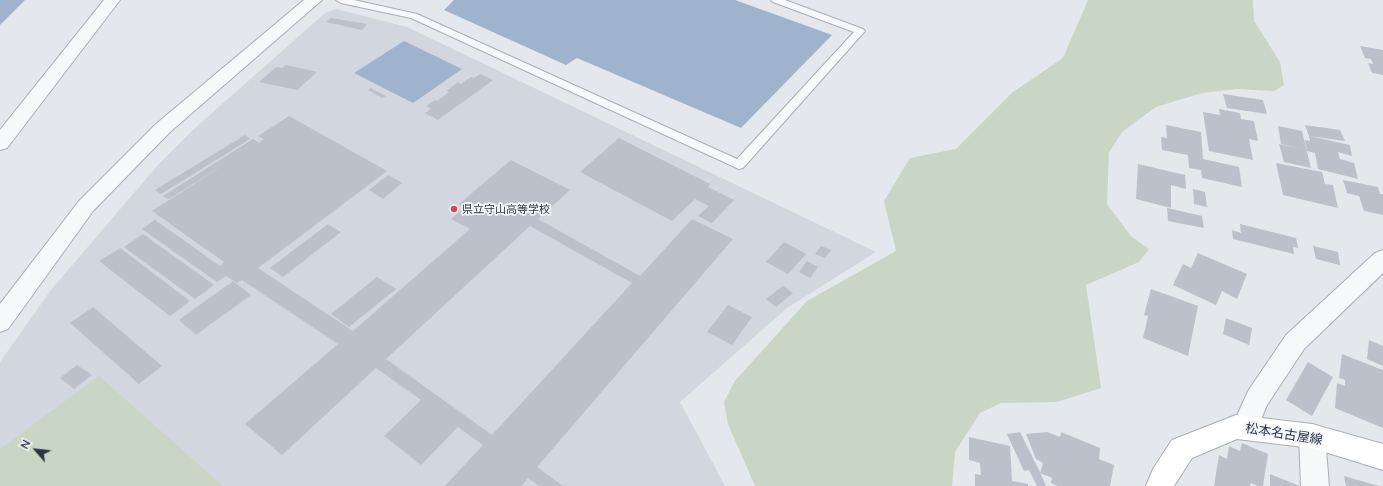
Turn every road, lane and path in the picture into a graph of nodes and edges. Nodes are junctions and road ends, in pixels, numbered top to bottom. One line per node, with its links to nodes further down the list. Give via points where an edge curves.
1 (112, 0): 5 (street)
2 (314, 0): 7 (street, via 163,128 86,206)
3 (341, 0): 4 (lane, via 414,16 739,166 860,31)
4 (776, 0)
5 (0, 143)
6 (1383, 259): 8 (street, via 1295,342 1257,399)
7 (0, 322)
8 (1245, 428): 9 (main road, 松本名古屋線); 11 (main road, 松本名古屋線, via 1236,427 1182,449)
9 (1312, 436): 10 (main road, 松本名古屋線); 12 (street)
10 (1383, 457)
11 (1160, 486)
12 (1315, 486)

